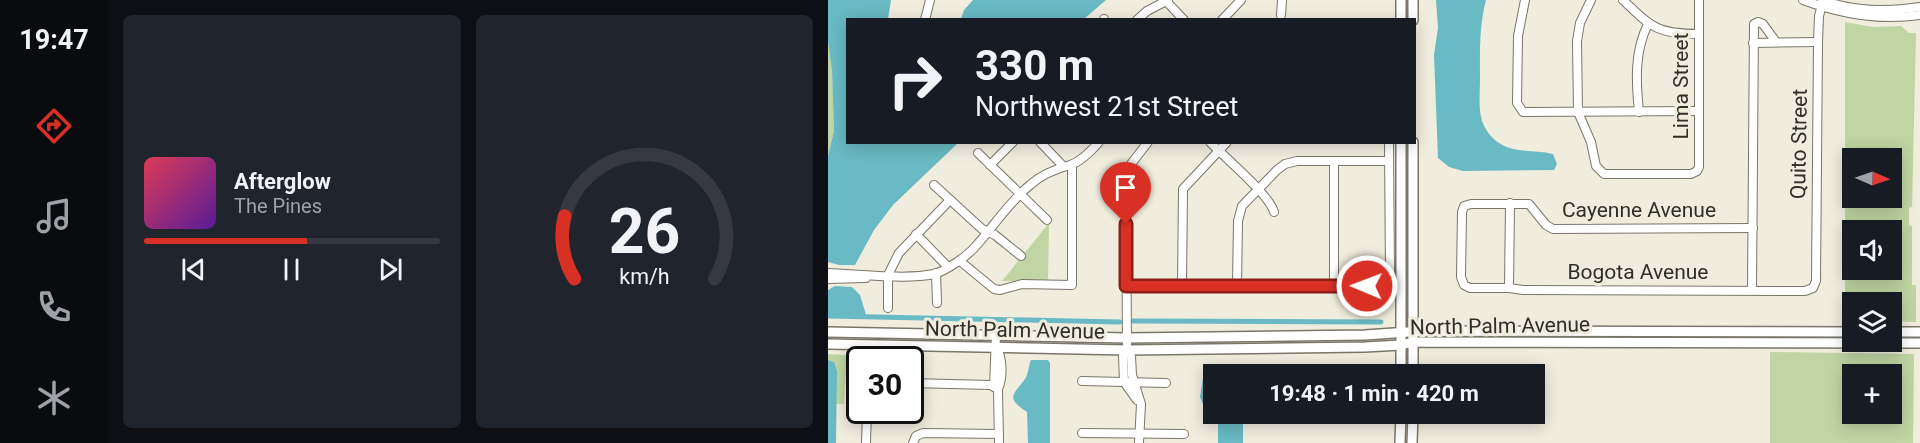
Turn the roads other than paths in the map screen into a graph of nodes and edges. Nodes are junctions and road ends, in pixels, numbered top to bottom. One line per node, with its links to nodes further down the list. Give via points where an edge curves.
1 (930, 0): 16 (street)
2 (1167, 0): 17 (street); 18 (street)
3 (1282, 0): 14 (street)
4 (1401, 0): 20 (main road)
5 (1413, 0): 21 (main road)
6 (1525, 0): 28 (street, via 1518,36 1519,108 1523,112)
7 (1591, 0): 28 (street, via 1577,41)
8 (1623, 0): 22 (street)
9 (1699, 0): 23 (street, Lima Street)
10 (1803, 0): 12 (street)
11 (1239, 1): 19 (street)
12 (1822, 2): 13 (street, via 1873,9); 15 (street, via 1837,12 1872,17); 25 (street, Quito Street)
13 (1920, 7)
14 (1281, 15)
15 (1920, 15)
16 (926, 18)
17 (1139, 18)
18 (1182, 18)
19 (1223, 18)
20 (1401, 18)
21 (1413, 18)
22 (1648, 24): 23 (street, via 1661,31); 29 (street, via 1637,58)
23 (1699, 34): 27 (street, Lima Street)
24 (1776, 42): 25 (street); 26 (street); 26 (street, via 1764,24 1758,22)
25 (1818, 42): 69 (street, Quito Street)
26 (1753, 43): 52 (street)
27 (1699, 111): 28 (street, Lima Street, via 1699,167 1691,174 1604,174 1596,166); 29 (street)
28 (1578, 112): 29 (street)
29 (1639, 112)
30 (1011, 144): 43 (street)
31 (1042, 144): 44 (street)
32 (1094, 144): 44 (street)
33 (1146, 144): 64 (street, via 1128,168)
34 (1212, 144): 39 (street)
35 (1225, 144): 39 (street)
36 (1389, 144): 42 (street)
37 (1401, 144): 77 (main road)
38 (1413, 144): 74 (main road)
39 (1218, 151): 46 (street); 65 (street, via 1183,189)
40 (978, 153): 43 (street)
41 (1335, 161): 42 (street); 46 (street, via 1285,164); 67 (street)
42 (1389, 161): 67 (street, via 1390,279 1383,286)
43 (990, 165): 47 (street)
44 (1067, 165): 47 (street, via 1037,179); 56 (street, via 1072,285 1022,284 994,289)
45 (934, 185): 48 (street)
46 (1258, 190): 50 (street); 66 (street, via 1239,213)
47 (1019, 194): 51 (street); 53 (street)
48 (950, 200): 53 (street); 54 (street)
49 (1509, 203): 52 (street, Cayenne Avenue, via 1529,204 1553,229); 63 (street, Cayenne Avenue, via 1464,206); 68 (street)
50 (1274, 212)
51 (1047, 220)
52 (1753, 228): 70 (street)
53 (987, 231): 55 (street); 56 (street)
54 (916, 234): 57 (street); 61 (street, via 899,253)
55 (1021, 255)
56 (960, 261): 57 (street)
57 (947, 266): 59 (street)
58 (828, 273): 60 (street)
59 (936, 273): 61 (street); 71 (street)
60 (876, 274): 61 (street); 62 (street, via 853,280)
61 (888, 275): 72 (street)
62 (828, 279)
63 (1464, 285): 68 (street, Bogota Avenue)
64 (1126, 286): 65 (street); 79 (street)
65 (1182, 286): 66 (street)
66 (1238, 286): 67 (street)
67 (1334, 286)
68 (1509, 288): 70 (street, Bogota Avenue)
69 (1813, 288): 70 (street, Bogota Avenue)
70 (1752, 290)
71 (937, 303)
72 (888, 308)
73 (828, 332): 78 (main road, North Palm Avenue)
74 (1413, 332): 75 (main road, North Palm Avenue); 77 (main road, North Palm Avenue); 81 (main road)
75 (1842, 332)
76 (1920, 332): 80 (main road, North Palm Avenue)
77 (1400, 333): 79 (main road, North Palm Avenue); 84 (main road)
78 (996, 335): 79 (main road, North Palm Avenue); 85 (street)
79 (1127, 338): 86 (street)
80 (1904, 338): 81 (main road, North Palm Avenue); 82 (main road, North Palm Avenue)
81 (1413, 342): 84 (main road, North Palm Avenue); 88 (main road)
82 (1920, 343)
83 (828, 344): 85 (main road, North Palm Avenue)
84 (1401, 345): 86 (main road, North Palm Avenue); 87 (main road)
85 (996, 347): 86 (main road, North Palm Avenue); 94 (street, via 992,364); 94 (street, via 1001,383)
86 (1127, 350): 89 (street, via 1131,356)
87 (1401, 364)
88 (1413, 364)
89 (1126, 376): 90 (street); 91 (street); 95 (street)
90 (1082, 381)
91 (1134, 382): 92 (street); 95 (street, via 1141,404)
92 (1166, 382)
93 (924, 384): 94 (street)
94 (994, 387): 102 (street)
95 (1140, 416): 100 (street)
96 (867, 424): 104 (street)
97 (1401, 424): 106 (main road)
98 (1413, 424): 107 (main road)
99 (1082, 433): 100 (street)
100 (1139, 433): 101 (street); 105 (street)
101 (1184, 434)
102 (999, 439): 103 (street, via 923,434)
103 (913, 442)
104 (866, 443)
105 (1139, 443)
106 (1400, 443)
107 (1412, 443)

